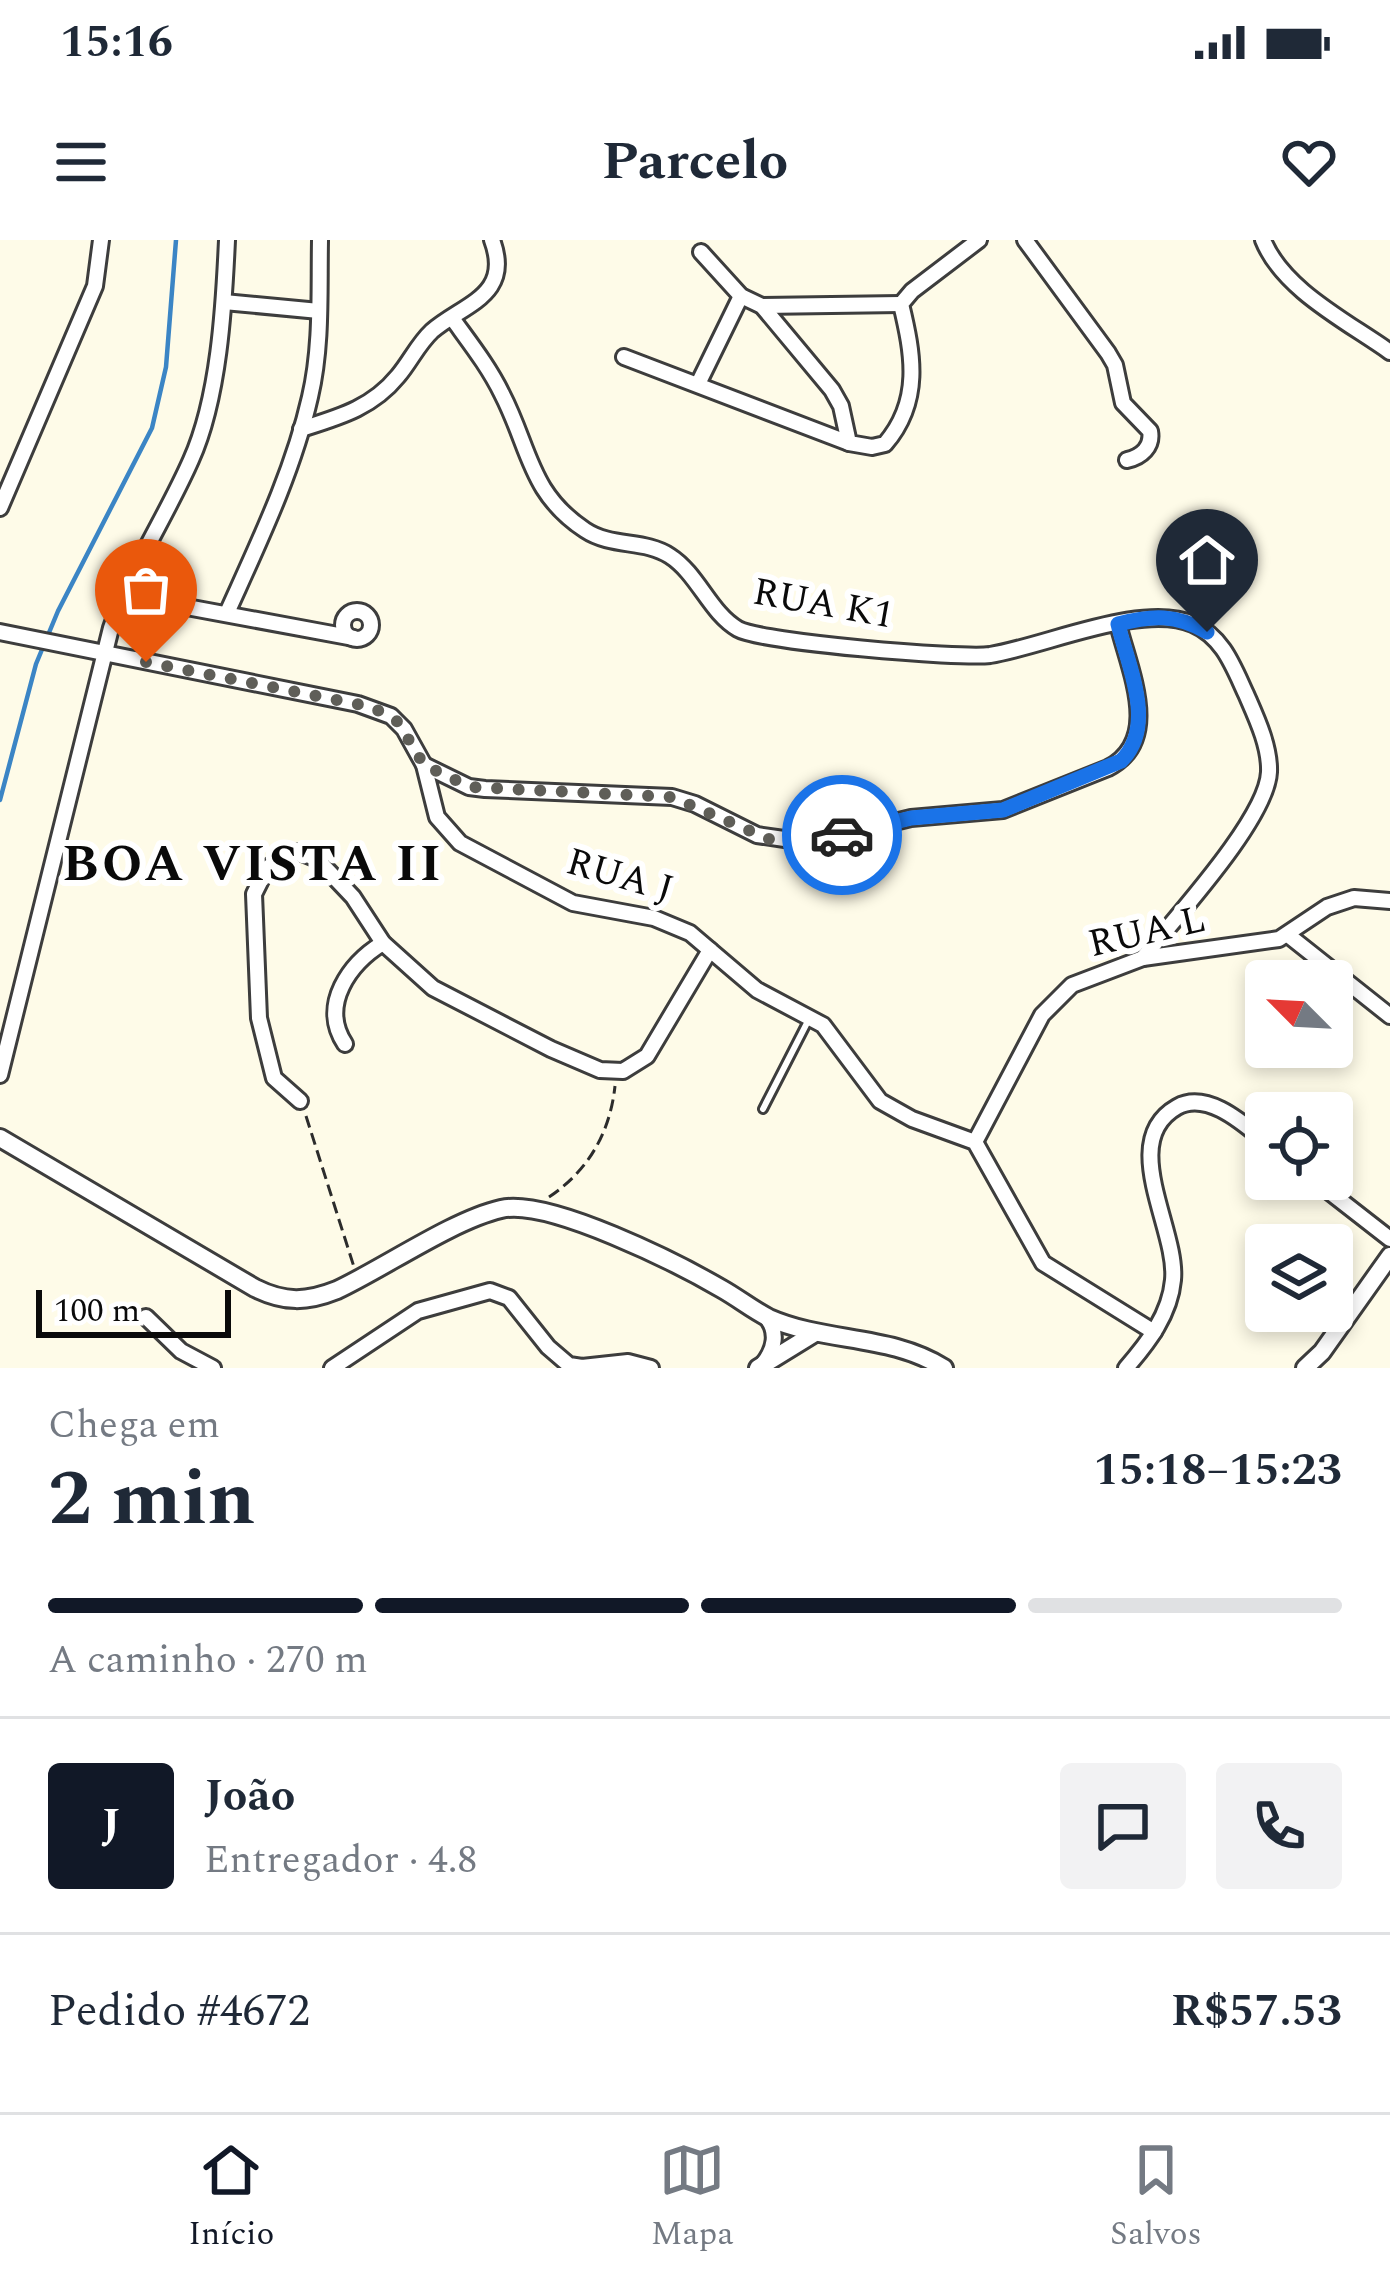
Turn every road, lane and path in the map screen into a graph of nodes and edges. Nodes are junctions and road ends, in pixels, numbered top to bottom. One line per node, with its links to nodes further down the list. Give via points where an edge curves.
1 (101, 240): 21 (street, via 94,286)
2 (227, 240): 10 (street)
3 (320, 240): 13 (street)
4 (492, 240): 14 (street, via 487,293)
5 (979, 240): 11 (street)
6 (1025, 240): 20 (street, via 1108,353 1123,403 1150,431 1143,453)
7 (1263, 240): 15 (street, via 1297,285)
8 (701, 252): 9 (street)
9 (741, 296): 12 (street); 17 (street)
10 (224, 302): 13 (street); 22 (street, via 194,456)
11 (901, 304): 12 (street); 19 (street, via 914,361 907,405 885,444)
12 (762, 306): 19 (street, via 832,390)
13 (319, 310): 18 (street)
14 (452, 318): 18 (street, via 422,341 381,394); 24 (street, RUA K1, via 496,382 552,503 594,536 671,556 740,630 958,657)
15 (1390, 352)
16 (624, 357): 17 (street)
17 (698, 384): 19 (street)
18 (301, 429): 23 (street)
19 (849, 443)
20 (1126, 460)
21 (0, 508)
22 (122, 595): 23 (street); 27 (street)
23 (227, 613): 26 (street)
24 (1118, 624): 28 (street, via 1140,716 1134,747 1108,768 1003,810 784,840 683,800 470,787); 33 (street, RUA K1, via 1160,616 1207,632 1228,657 1268,757 1255,812)
25 (0, 632): 27 (street, RUA J)
26 (354, 638)
27 (103, 653): 28 (street, RUA J, via 372,707 398,722); 38 (street)
28 (424, 765): 32 (street, RUA J, via 436,818 476,853 573,902 667,922)
29 (1390, 901): 30 (street, via 1343,901)
30 (1283, 937): 33 (street, RUA L); 34 (street)
31 (383, 943): 36 (street, via 352,965 342,986 336,1027); 37 (street, via 446,997 585,1065); 39 (street, via 312,855 278,859 259,880 252,905 262,1041 274,1078)
32 (710, 950): 35 (street, RUA J, via 757,990); 37 (street, via 654,1048)
33 (1143, 958): 43 (street, RUA L, via 1072,985 1051,1003)
34 (1390, 1016)
35 (810, 1017): 40 (lane); 43 (street, RUA J, via 880,1101)
36 (345, 1044)
37 (616, 1072): 45 (path, via 612,1108 589,1162)
38 (0, 1073)
39 (300, 1101): 48 (path)
40 (763, 1109)
41 (1245, 1127): 51 (street, via 1198,1102 1179,1106 1157,1130 1150,1177 1172,1240 1174,1273)
42 (0, 1138): 48 (street, via 263,1292 303,1301)
43 (975, 1142): 51 (street, via 1043,1263)
44 (1340, 1200): 46 (street)
45 (535, 1210): 48 (street, via 487,1214); 49 (street, via 660,1259)
46 (1390, 1239)
47 (1390, 1256): 59 (street)
48 (358, 1280)
49 (765, 1316): 52 (street); 53 (street, via 774,1339)
50 (146, 1317): 54 (street)
51 (1154, 1332): 58 (street)
52 (815, 1333): 53 (street); 57 (street, via 890,1345)
53 (759, 1367)
54 (213, 1368)
55 (332, 1368): 56 (street, via 418,1312 490,1291 509,1298 563,1362)
56 (652, 1368)
57 (944, 1368)
58 (1126, 1368)
59 (1305, 1368)

